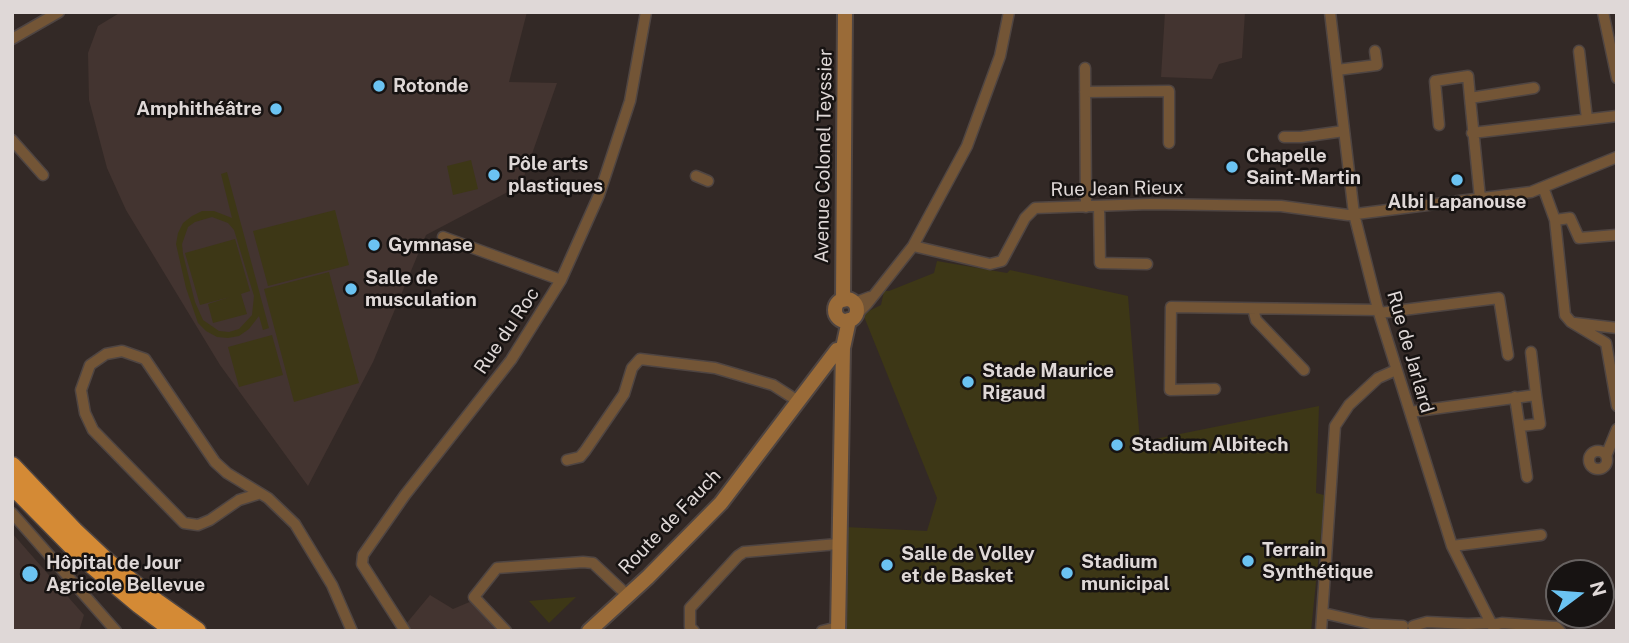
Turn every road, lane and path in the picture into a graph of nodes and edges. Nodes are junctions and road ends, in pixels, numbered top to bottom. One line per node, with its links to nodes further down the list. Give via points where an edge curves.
1 (59, 12): 7 (street)
2 (646, 12): 38 (street, Rue du Roc, via 630,101 599,195)
3 (845, 12): 40 (main road, Avenue Colonel Teyssier)
4 (1009, 12): 36 (street, via 1000,56 971,135)
5 (1331, 12): 11 (street, Rue de Jarlard)
6 (1604, 12): 12 (street)
7 (12, 39)
8 (1375, 51): 11 (street, via 1377,65)
9 (1579, 51): 17 (street)
10 (1086, 68): 14 (street)
11 (1337, 70): 19 (street, Rue de Jarlard)
12 (1617, 78)
13 (1534, 88): 15 (street)
14 (1085, 92): 23 (street, via 1169,91); 31 (street)
15 (1470, 99): 18 (street, via 1468,76 1435,81); 20 (street)
16 (1617, 116): 17 (street)
17 (1587, 119): 20 (street)
18 (1439, 125)
19 (1344, 131): 21 (street); 32 (street, Rue de Jarlard)
20 (1472, 133): 29 (street)
21 (1284, 137)
22 (12, 140): 25 (street)
23 (1169, 144)
24 (1617, 158): 28 (street, Rue Jean Rieux)
25 (43, 175)
26 (696, 176): 27 (street)
27 (708, 181)
28 (1543, 187): 29 (street, Rue Jean Rieux); 33 (street)
29 (1480, 198): 32 (street, Rue Jean Rieux)
30 (1098, 206): 31 (street, Rue Jean Rieux); 32 (street, Rue Jean Rieux, via 1280,206); 37 (street, via 1100,264)
31 (1086, 207): 36 (street, Rue Jean Rieux, via 1035,208 1002,261 990,264)
32 (1354, 214): 41 (street, Rue de Jarlard)
33 (1555, 220): 34 (street, via 1570,218 1579,238); 42 (street, via 1566,315)
34 (1616, 235)
35 (443, 237): 38 (street)
36 (913, 246): 40 (street, via 874,295)
37 (1147, 264)
38 (561, 280): 76 (street, Rue du Roc, via 511,360 363,555 362,564)
39 (1253, 309): 41 (street); 48 (street, via 1256,320); 50 (street, via 1171,307 1170,390)
40 (848, 311): 44 (main road, Avenue Colonel Teyssier); 47 (main road, Avenue Colonel Teyssier)
41 (1379, 312): 46 (street, via 1499,298); 49 (street, Rue de Jarlard)
42 (1571, 322): 43 (street); 54 (street, via 1606,343)
43 (1617, 328)
44 (836, 350): 47 (main road, Avenue Colonel Teyssier); 53 (main road, Route de Fauch)
45 (1531, 352): 51 (street)
46 (1508, 355)
47 (843, 369): 66 (main road, Avenue Colonel Teyssier)
48 (1304, 370)
49 (1396, 370): 55 (street, Rue de Jarlard); 69 (street, via 1369,386 1335,426)
50 (1215, 389)
51 (1536, 395): 52 (street); 56 (street, via 1540,424)
52 (1515, 397): 55 (street); 56 (street)
53 (797, 401): 59 (street, via 774,385 715,369 640,359 632,368 624,394 585,451); 68 (main road, Route de Fauch, via 721,503)
54 (1617, 406)
55 (1409, 412): 67 (street, Rue de Jarlard)
56 (1520, 426): 61 (street)
57 (1617, 429): 58 (street)
58 (1606, 456)
59 (567, 460)
60 (12, 466): 74 (highway, via 107,562)
61 (1527, 477)
62 (12, 485): 73 (highway, via 83,557)
63 (258, 494): 63 (street, via 215,461 145,359 122,351 106,354 90,365 82,400 93,430 184,523 198,525); 75 (street, via 295,524 332,585)
64 (12, 513): 72 (street)
65 (1541, 535): 67 (street)
66 (838, 544): 71 (main road, Avenue Colonel Teyssier); 79 (street, via 744,552 690,608)
67 (1452, 545): 70 (street, Rue de Jarlard)
68 (627, 595): 77 (street, via 593,563 497,568 474,597); 78 (main road, Route de Fauch)
69 (1323, 613): 70 (street, via 1371,624); 81 (street)
70 (1493, 626): 82 (street, via 1556,627)
71 (838, 629): 80 (street)
72 (116, 631)
73 (175, 631)
74 (197, 631)
75 (352, 631)
76 (405, 631)
77 (506, 631)
78 (589, 631)
79 (694, 631)
80 (822, 631)
81 (1321, 631)
82 (1560, 631)

